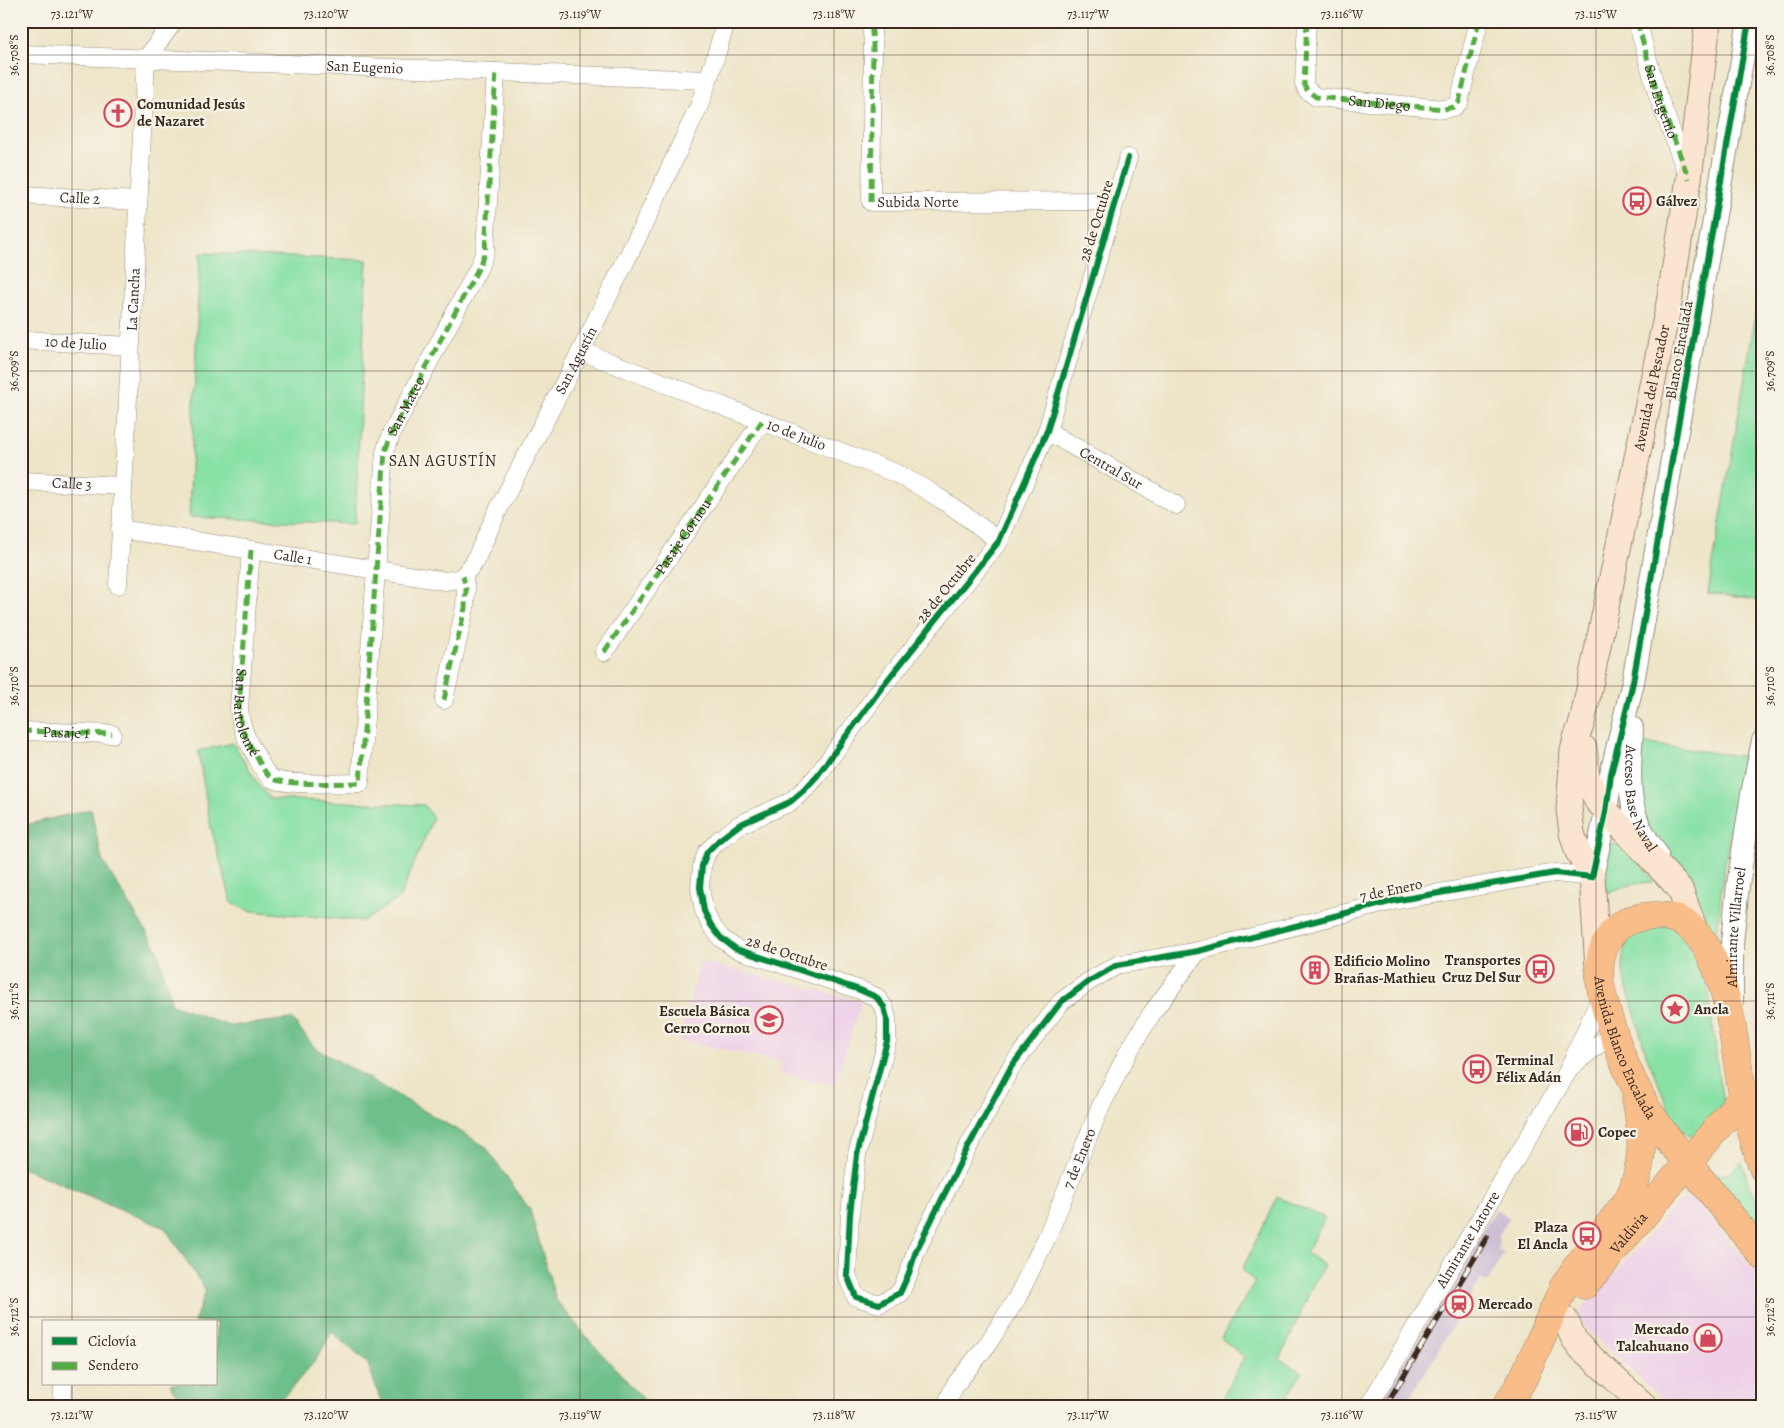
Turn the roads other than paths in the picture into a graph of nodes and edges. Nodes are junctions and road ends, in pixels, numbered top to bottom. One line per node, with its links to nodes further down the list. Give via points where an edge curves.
1 (174, 21): 10 (street)
2 (726, 21): 12 (street, San Agustín)
3 (871, 21): 16 (street, Subida Norte, via 871,202)
4 (1308, 21): 5 (street, San Diego, via 1304,84 1316,97 1444,109 1459,102)
5 (1479, 21)
6 (1637, 21): 14 (street, San Eugenio, via 1658,96)
7 (1708, 21): 14 (main road, Avenida del Pescador)
8 (1749, 21): 33 (street, Blanco Encalada)
9 (21, 54): 10 (street, San Eugenio)
10 (146, 59): 11 (street, San Eugenio); 17 (street, La Cancha)
11 (496, 72): 12 (street, San Eugenio); 29 (street, San Mateo, via 485,251 388,442)
12 (708, 80): 20 (street, San Agustín, via 641,230)
13 (1128, 158): 16 (street, 28 de Octubre)
14 (1689, 179): 35 (main road, Avenida del Pescador, via 1669,303)
15 (21, 195): 17 (street, Calle 2)
16 (1115, 200): 22 (street, 28 de Octubre)
17 (138, 201): 19 (street, La Cancha)
18 (21, 340): 19 (street, 10 de Julio)
19 (130, 346): 24 (street, La Cancha)
20 (580, 351): 21 (street, 10 de Julio); 30 (street, San Agustín, via 474,563)
21 (762, 421): 27 (street, 10 de Julio, via 911,480); 32 (street, Pasaje Cornou)
22 (1047, 431): 25 (street, Central Sur); 27 (street, 28 de Octubre)
23 (21, 481): 24 (street, Calle 3)
24 (123, 486): 26 (street, La Cancha)
25 (1176, 504)
26 (120, 529): 28 (street, Calle 1); 31 (street, La Cancha)
27 (1000, 541): 44 (street, 28 de Octubre, via 882,687 817,776 790,802 739,825 718,841 707,852 702,866 700,887 704,911 721,938 736,950 860,990 876,997 884,1006 887,1041 857,1155 850,1214 847,1275 856,1297 879,1304 900,1293 916,1251 1011,1067 1061,1002 1117,965)
28 (251, 550): 29 (street, Calle 1); 39 (street, San Bartolomé, via 238,708 248,742 266,772 280,782)
29 (375, 570): 30 (street, Calle 1, via 445,581); 39 (street, San Mateo)
30 (463, 576): 34 (street, via 465,608)
31 (118, 585)
32 (604, 652)
33 (1633, 682): 40 (street, Acceso Base Naval, via 1611,774); 42 (street, Acceso Base Naval, via 1631,777 1634,813)
34 (444, 700)
35 (1582, 723): 40 (main road, via 1587,776 1591,790); 41 (main road, via 1573,751 1569,809 1578,852)
36 (21, 731): 37 (street, Pasaje 1)
37 (112, 734)
38 (1763, 741): 46 (street, Almirante Villarroel, via 1738,885 1732,943)
39 (360, 783)
40 (1606, 812): 41 (street, Avenida Blanco Encalada); 42 (main road)
41 (1592, 877): 44 (street, 7 de Enero, via 1555,874 1393,901); 45 (main road, Avenida Blanco Encalada)
42 (1680, 889): 43 (main road)
43 (1696, 933): 45 (main road, via 1687,924 1669,917 1646,916 1625,922 1603,948); 46 (main road, via 1718,972)
44 (1198, 951): 57 (street, 7 de Enero, via 1152,1012 1127,1054 1099,1110 1047,1237 1017,1298 955,1385)
45 (1600, 983): 47 (main road, Avenida Blanco Encalada); 48 (street, Almirante Latorre)
46 (1732, 1025): 50 (main road)
47 (1614, 1036): 48 (street, Almirante Latorre); 49 (main road, Avenida Blanco Encalada)
48 (1568, 1071): 58 (street, Almirante Latorre)
49 (1634, 1083): 51 (main road, Avenida Blanco Encalada, via 1661,1130); 54 (main road, Valdivia, via 1642,1150 1638,1176 1628,1200 1570,1277)
50 (1743, 1097): 51 (main road, Valdivia); 52 (main road)
51 (1688, 1164): 53 (main road, Avenida Blanco Encalada); 54 (main road, Valdivia)
52 (1763, 1168)
53 (1763, 1256)
54 (1561, 1309): 59 (main road, Valdivia); 60 (main road, via 1581,1348)
55 (63, 1386): 56 (street)
56 (62, 1407)
57 (945, 1407)
58 (1368, 1407)
59 (1506, 1407)
60 (1646, 1407)

